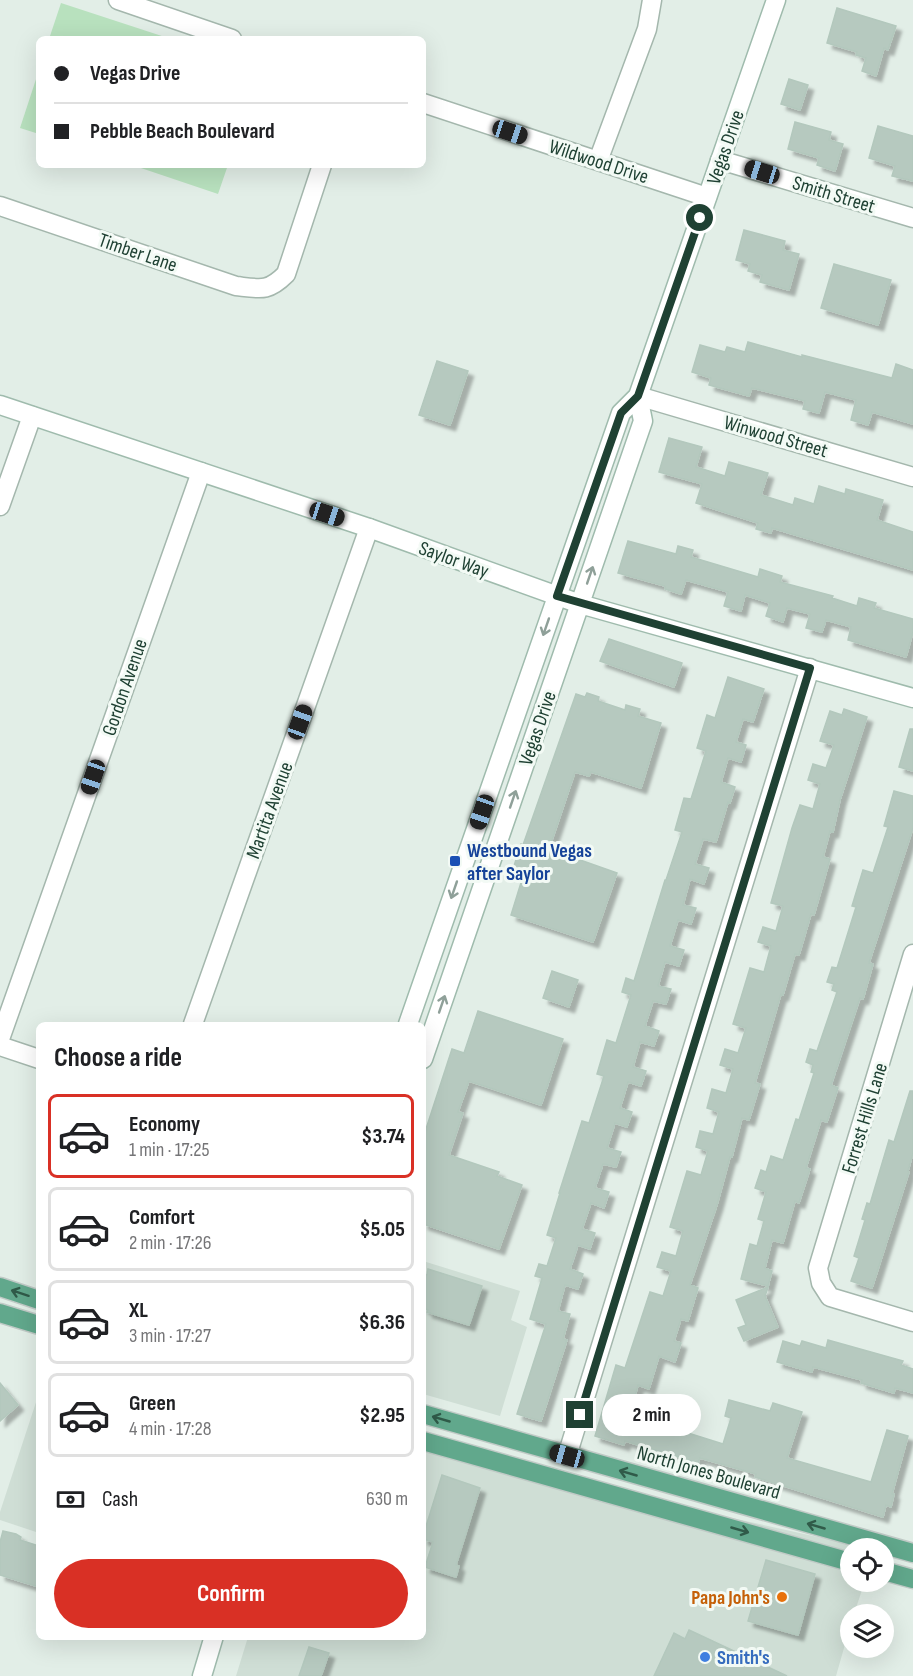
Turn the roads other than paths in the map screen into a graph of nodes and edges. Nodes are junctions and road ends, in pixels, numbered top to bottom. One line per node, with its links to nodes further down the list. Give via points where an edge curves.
1 (118, 0): 4 (street)
2 (652, 0): 7 (street, via 646,28)
3 (776, 0): 6 (street, Vegas Drive)
4 (223, 36)
5 (426, 105): 7 (street, Wildwood Drive)
6 (720, 160): 9 (street, Vegas Drive); 11 (street, Smith Street)
7 (598, 161): 9 (street, Wildwood Drive)
8 (321, 168): 10 (street, Timber Lane, via 286,274 265,289 236,286)
9 (707, 197): 12 (street, Vegas Drive)
10 (0, 206)
11 (913, 218)
12 (638, 396): 16 (street, Winwood Street); 19 (street, Vegas Drive, via 621,413); 20 (street, Vegas Drive, one-way to 12, via 643,421)
13 (0, 405): 14 (street, Saylor Way)
14 (32, 416): 15 (street, Saylor Way); 17 (street)
15 (201, 472): 18 (street, Saylor Way); 26 (street, Gordon Avenue)
16 (913, 477)
17 (0, 506)
18 (369, 528): 19 (street, Saylor Way); 24 (street, Martita Avenue)
19 (557, 596): 20 (street, Saylor Way); 25 (street, Vegas Drive, one-way to 25)
20 (580, 604): 21 (street, Saylor Way); 28 (street, Vegas Drive, one-way to 20)
21 (810, 668): 22 (street, Saylor Way); 37 (street)
22 (913, 698)
23 (913, 954): 33 (street, Forrest Hills Lane, via 818,1268 830,1297)
24 (194, 1022)
25 (409, 1022)
26 (0, 1039)
27 (0, 1046): 29 (street)
28 (426, 1050)
29 (36, 1058)
30 (0, 1287): 31 (main road, one-way to 30)
31 (36, 1299)
32 (0, 1313): 34 (main road)
33 (913, 1322)
34 (36, 1324)
35 (426, 1415): 37 (main road, North Jones Boulevard, one-way to 35)
36 (426, 1442): 38 (main road)
37 (567, 1456): 38 (main road); 39 (main road, North Jones Boulevard, one-way to 37)
38 (502, 1464): 40 (main road)
39 (718, 1498): 40 (main road); 41 (main road, North Jones Boulevard, one-way to 39)
40 (711, 1522): 42 (main road, one-way to 42)
41 (913, 1553)
42 (840, 1559)
43 (894, 1574): 44 (main road)
44 (913, 1579)
45 (213, 1640): 46 (street)
46 (202, 1676)

